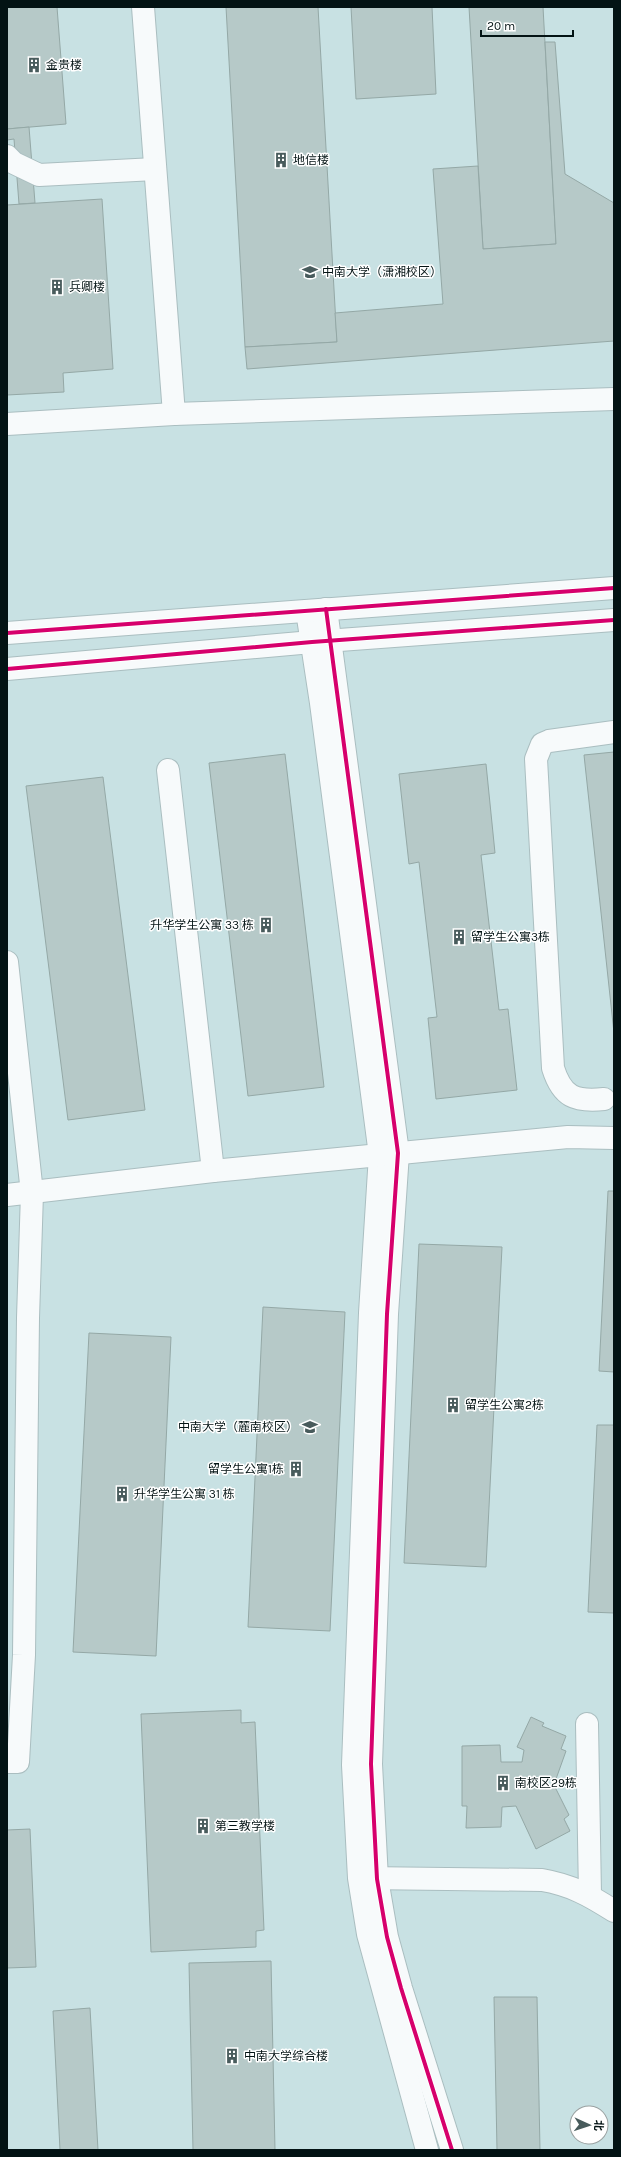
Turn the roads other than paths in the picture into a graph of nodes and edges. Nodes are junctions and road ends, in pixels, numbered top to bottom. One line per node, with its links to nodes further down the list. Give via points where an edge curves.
1 (143, 7): 3 (street)
2 (7, 156): 3 (street, via 14,163 38,175)
3 (155, 169): 5 (street)
4 (614, 399): 5 (street)
5 (174, 414): 6 (street)
6 (7, 424)
7 (614, 588): 8 (street)
8 (316, 610): 10 (street); 11 (street)
9 (614, 620): 11 (street)
10 (7, 633)
11 (321, 641): 12 (street); 18 (street)
12 (7, 669)
13 (614, 732): 16 (street, via 549,741 542,744 536,759 554,1068 557,1082 565,1093 575,1099 588,1101)
14 (168, 770): 19 (street)
15 (7, 962): 20 (street)
16 (604, 1099)
17 (614, 1138): 18 (street, via 568,1137)
18 (389, 1154): 19 (street); 25 (street, via 387,1314)
19 (213, 1171): 20 (street)
20 (32, 1193): 21 (street); 22 (street)
21 (7, 1195)
22 (16, 1655): 24 (street, via 18,1762)
23 (587, 1724): 26 (street)
24 (7, 1762)
25 (368, 1879): 26 (street, via 542,1880 565,1884); 28 (street, via 368,1934); 29 (street)
26 (590, 1895): 27 (street)
27 (614, 1911)
28 (427, 2150)
29 (452, 2150)

